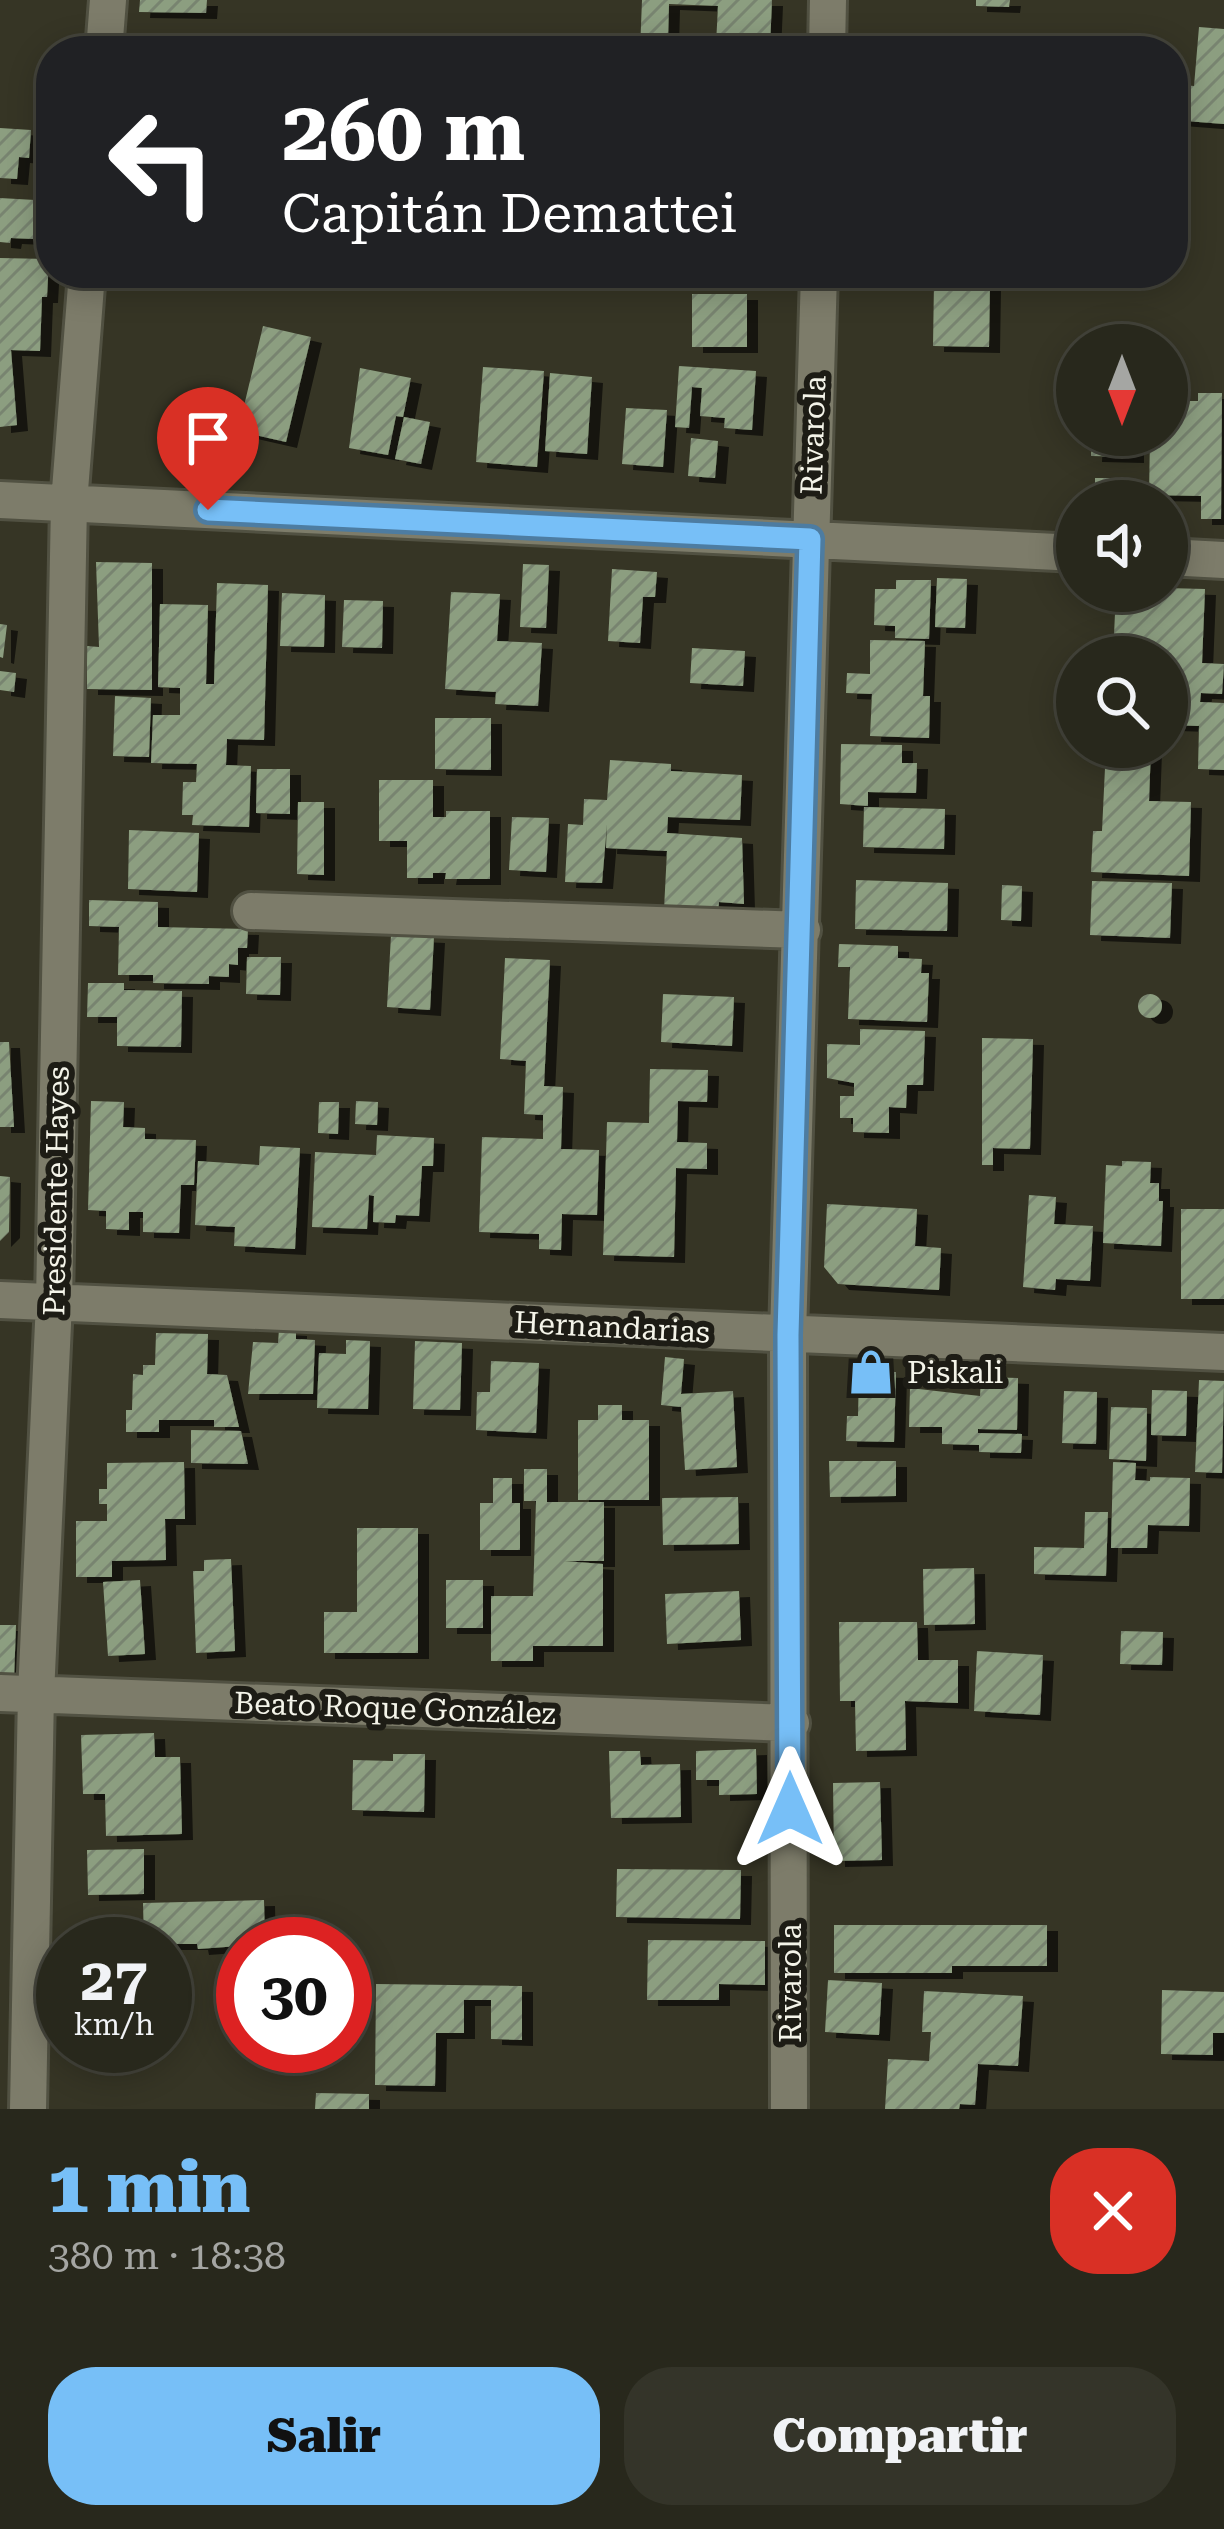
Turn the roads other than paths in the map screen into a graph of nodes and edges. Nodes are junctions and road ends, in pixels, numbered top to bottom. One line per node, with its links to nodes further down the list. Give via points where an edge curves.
1 (108, 0): 3 (street)
2 (828, 0): 4 (street)
3 (105, 36)
4 (827, 36)
5 (86, 288): 8 (street, Presidente Hayes)
6 (818, 288): 9 (street, Rivarola)
7 (0, 500): 8 (street)
8 (69, 503): 9 (street); 16 (street, Presidente Hayes)
9 (810, 539): 10 (street); 14 (street, Rivarola)
10 (1056, 552)
11 (1188, 558): 12 (street)
12 (1224, 560)
13 (251, 911): 14 (street)
14 (802, 930): 17 (street, Rivarola)
15 (0, 1300): 16 (street, Hernandarias)
16 (54, 1302): 17 (street, Hernandarias); 19 (street, Presidente Hayes)
17 (788, 1335): 18 (street, Hernandarias); 20 (street, Rivarola)
18 (1224, 1352)
19 (18, 1694): 20 (street, Beato Roque González); 21 (street, Presidente Hayes)
20 (791, 1723): 22 (street, Rivarola)
21 (28, 2109)
22 (789, 2109)

